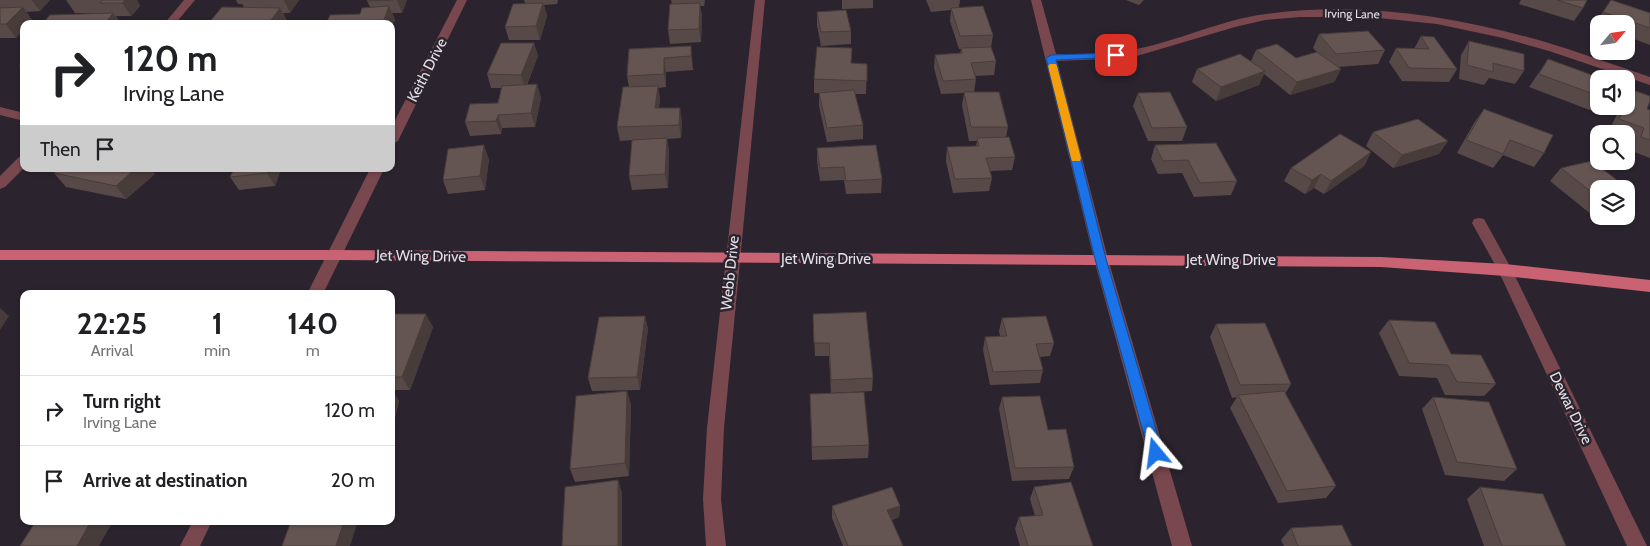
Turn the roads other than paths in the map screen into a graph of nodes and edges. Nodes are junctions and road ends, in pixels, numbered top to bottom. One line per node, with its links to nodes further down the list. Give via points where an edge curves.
1 (190, 0): 7 (street)
2 (462, 0): 12 (street, Keith Drive)
3 (760, 0): 19 (street, Webb Drive)
4 (1036, 0): 8 (street)
5 (1366, 0): 6 (street)
6 (1373, 14): 8 (street, Irving Lane, via 1318,13 1263,18 1230,24 1129,54); 9 (street, Irving Lane, via 1442,21 1504,35)
7 (173, 20)
8 (1051, 58): 20 (street)
9 (1650, 81)
10 (0, 111): 11 (street)
11 (20, 117)
12 (395, 133)
13 (20, 164): 15 (street)
14 (376, 172): 18 (street)
15 (0, 184)
16 (1480, 223): 21 (street, Dewar Drive)
17 (0, 254): 18 (main road, Jet Wing Drive)
18 (334, 255): 19 (main road, Jet Wing Drive); 23 (street)
19 (731, 259): 20 (main road, Jet Wing Drive); 26 (street, Webb Drive, via 711,482)
20 (1101, 259): 21 (main road, Jet Wing Drive, via 1381,262); 27 (street)
21 (1505, 270): 22 (main road, Jet Wing Drive); 28 (street, Dewar Drive)
22 (1650, 286)
23 (317, 290)
24 (200, 525): 25 (street)
25 (190, 546)
26 (716, 546)
27 (1182, 546)
28 (1637, 546)

